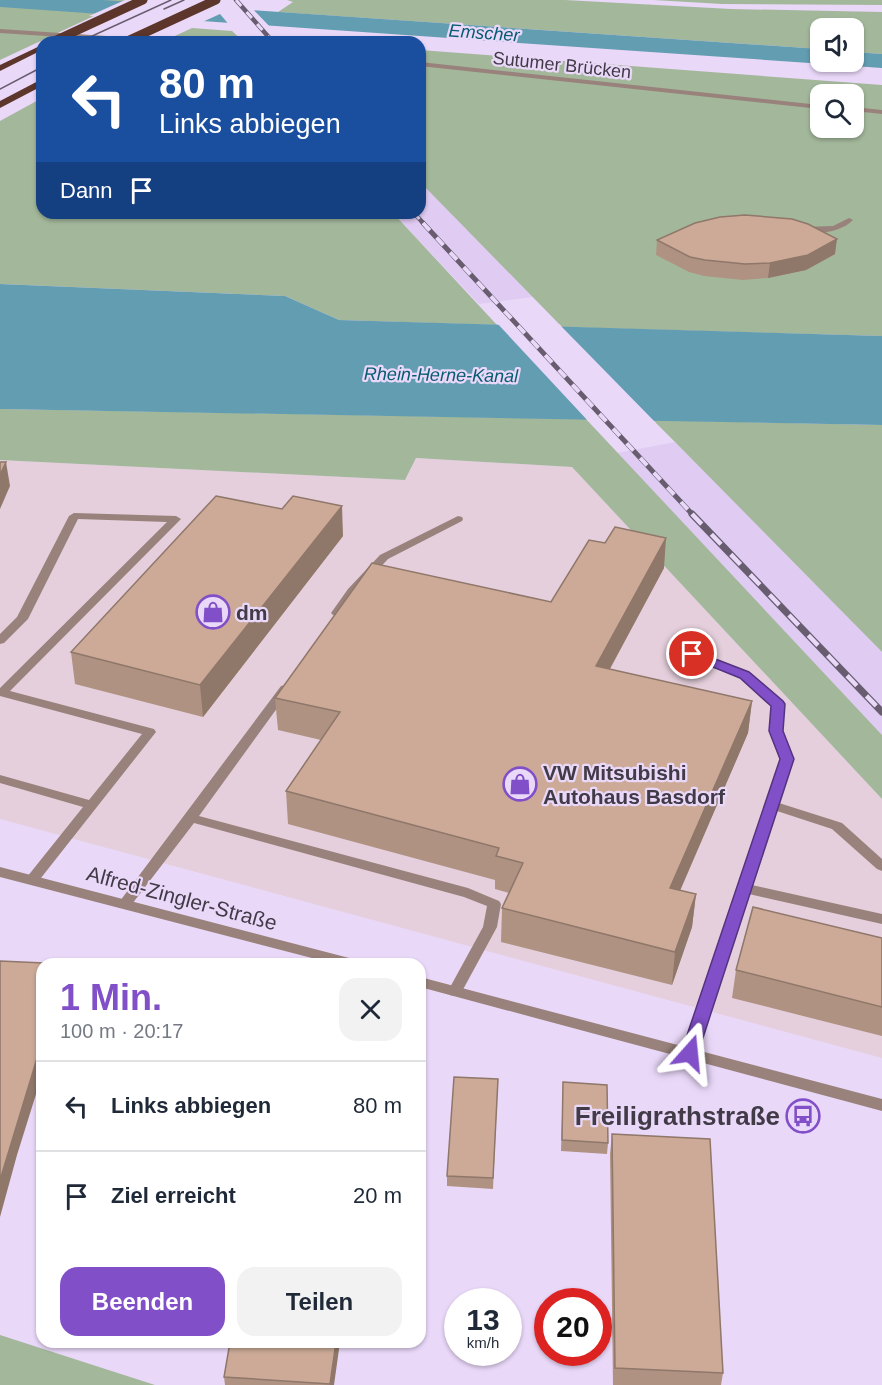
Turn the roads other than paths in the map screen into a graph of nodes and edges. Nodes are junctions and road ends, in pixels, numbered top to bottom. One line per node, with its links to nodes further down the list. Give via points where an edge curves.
1 (143, 0): 4 (main road, bridge)
2 (216, 0): 6 (main road, bridge)
3 (0, 31): 5 (street)
4 (65, 36)
5 (76, 36)
6 (138, 36)
7 (36, 49): 9 (main road)
8 (426, 65): 12 (street, Sutumer Brücken)
9 (0, 68)
10 (36, 85): 11 (main road)
11 (0, 105)
12 (810, 106)
13 (864, 110): 14 (street)
14 (882, 112)
15 (849, 220): 16 (street, via 834,228)
16 (793, 228)
17 (458, 519): 18 (street, via 384,557)
18 (332, 619)
19 (0, 640): 23 (street, via 22,619 74,516 176,519 2,693 150,732)
20 (692, 654): 24 (street, via 744,675 778,704 776,731 787,759)
21 (294, 676): 25 (street)
22 (0, 779): 23 (street)
23 (92, 805): 28 (street)
24 (772, 806): 26 (street, via 837,826); 29 (street)
25 (191, 818): 30 (street); 34 (street, via 468,893 494,904 490,927)
26 (882, 866)
27 (0, 872): 28 (street, Alfred-Zingler-Straße)
28 (32, 880): 30 (street, Alfred-Zingler-Straße)
29 (743, 888): 31 (street); 35 (street)
30 (124, 905): 32 (street, Alfred-Zingler-Straße)
31 (882, 920)
32 (330, 958)
33 (426, 984): 34 (street)
34 (455, 991): 35 (street)
35 (690, 1053): 36 (street)
36 (882, 1104)

